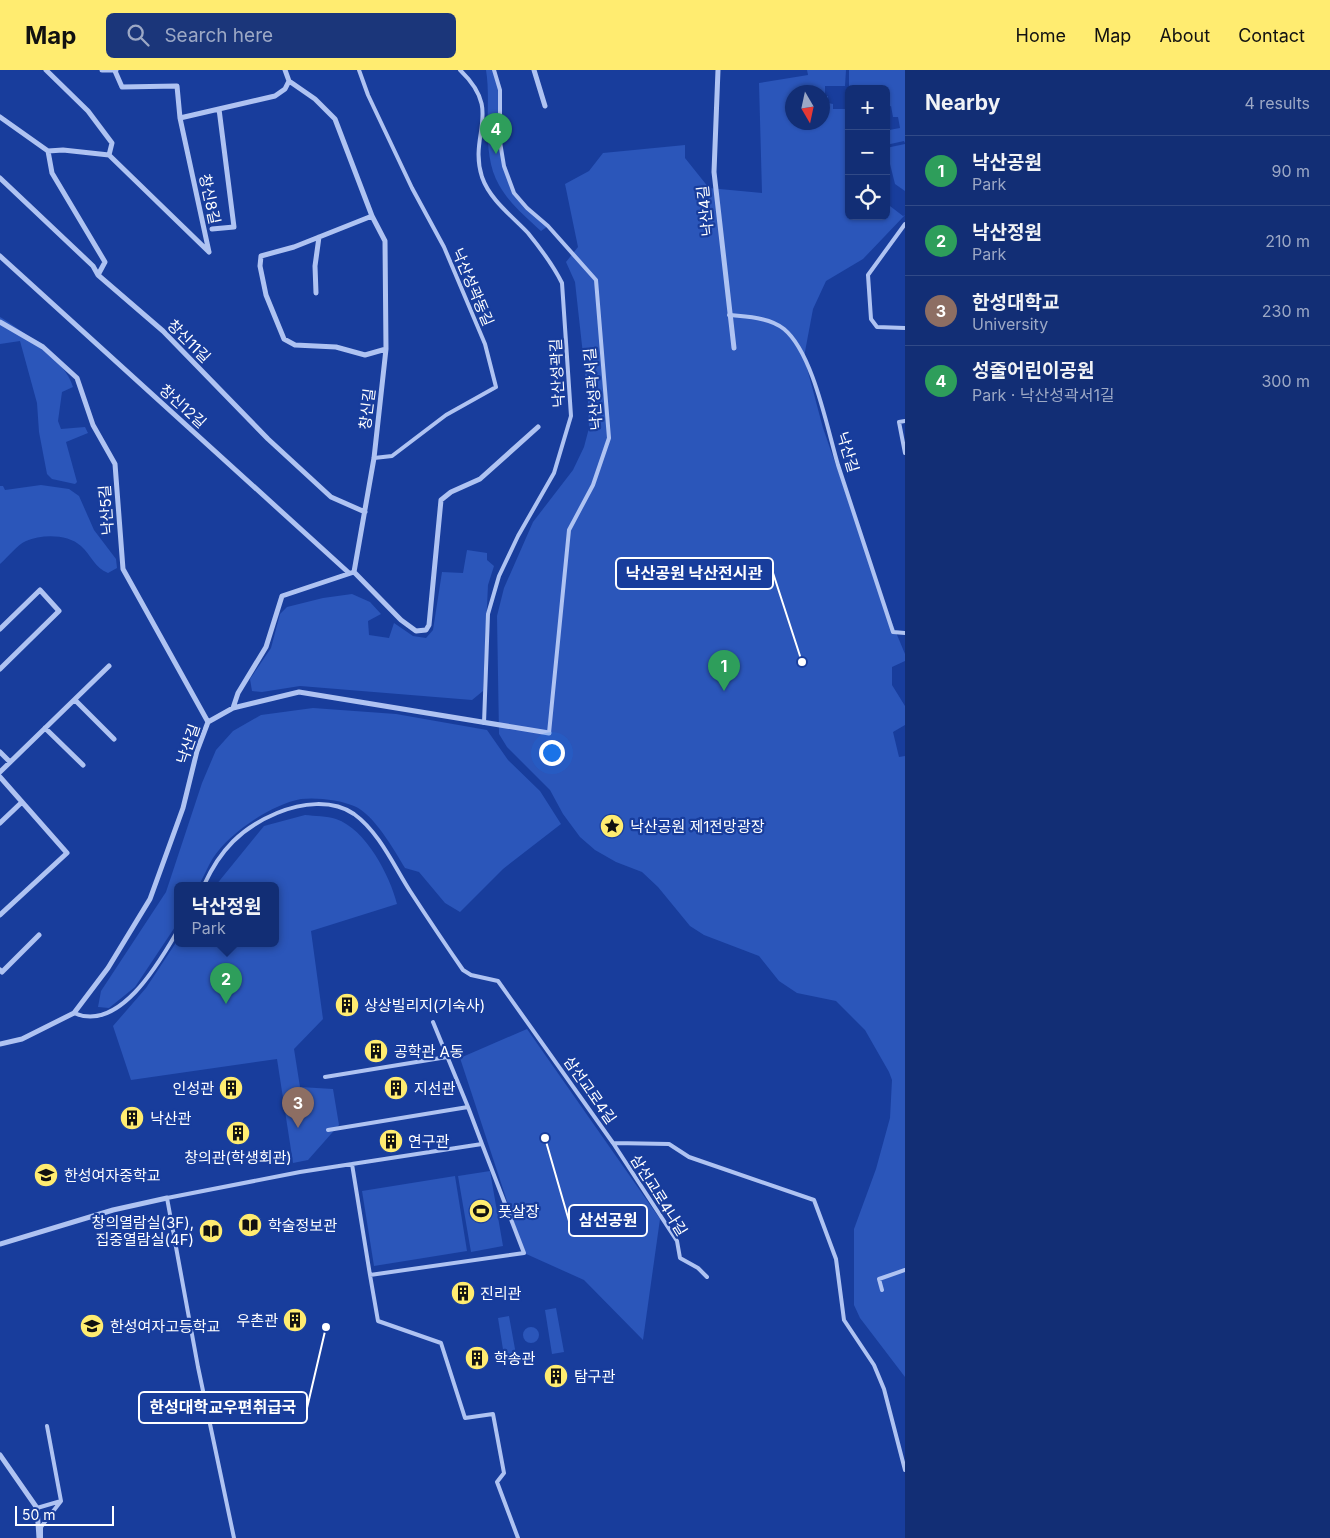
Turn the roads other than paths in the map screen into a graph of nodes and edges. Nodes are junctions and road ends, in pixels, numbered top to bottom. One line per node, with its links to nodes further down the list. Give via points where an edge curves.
1 (46, 70): 16 (street, via 88,111 112,142)
2 (102, 70): 3 (street, 창신8길)
3 (116, 70): 14 (street, 창신8길, via 122,87 176,86)
4 (285, 70): 10 (street)
5 (359, 70): 33 (lane, 낙산성곽동길, via 412,188 444,247 485,344 496,387 446,416 392,456)
6 (460, 70): 43 (lane, 낙산성곽길, via 473,82 481,97 483,122 479,158 482,178 496,200 553,265 562,283 571,416 554,473 503,568 488,614)
7 (494, 70): 45 (lane, 낙산성곽서길, via 500,90 500,142 514,194 548,226 596,280 608,438 593,485 569,530)
8 (534, 70): 11 (street)
9 (718, 70): 25 (street, 낙산4길, via 714,172)
10 (289, 81): 12 (street, via 285,89 275,96); 18 (street, 창신길, via 335,118)
11 (545, 106)
12 (219, 109): 14 (street); 20 (street, via 234,227)
13 (0, 117): 15 (street)
14 (180, 118): 16 (street, 창신8길, via 209,252)
15 (48, 151): 16 (street); 23 (street, via 52,172 105,262)
16 (108, 155)
17 (0, 178): 23 (street, 창신11길, via 93,266)
18 (372, 216): 21 (street); 29 (street, 창신길, via 385,241)
19 (905, 224): 27 (lane, via 868,275 871,319 877,327)
20 (212, 229)
21 (320, 237): 24 (street, via 315,266); 29 (street, via 261,256 266,295 280,333 295,345 336,347 371,355)
22 (0, 256): 35 (street, 창신12길)
23 (98, 275): 34 (street, 창신11길, via 163,331 268,439 331,497)
24 (316, 293)
25 (728, 315): 28 (street, 낙산4길); 37 (lane, 낙산길, via 762,319 783,328 799,347 818,395 894,632)
26 (0, 322): 42 (street, 낙산5길, via 43,347 77,378 93,425 115,464 123,569)
27 (905, 328)
28 (734, 348)
29 (386, 349): 33 (street, 창신길)
30 (905, 421): 32 (lane, via 899,422)
31 (538, 428): 35 (street, 창신12길, via 480,479 441,500 426,630 416,631 401,620)
32 (905, 454)
33 (374, 458): 34 (street, 창신길)
34 (365, 512): 35 (street, 창신길)
35 (352, 572): 41 (street, via 282,596 266,647 238,692)
36 (0, 629): 39 (street, via 40,590 59,611)
37 (905, 633)
38 (110, 666): 40 (street)
39 (0, 669)
40 (75, 700): 44 (street); 46 (street)
41 (233, 708): 42 (street, 낙산길); 43 (street, 낙산길, via 299,692)
42 (208, 722): 59 (street, 낙산길, via 183,808 150,899 108,968)
43 (484, 723): 45 (street, 낙산길)
44 (45, 728): 48 (street); 49 (street)
45 (549, 732)
46 (114, 739)
47 (0, 752): 48 (street)
48 (10, 762): 50 (street)
49 (83, 765)
50 (0, 772)
51 (0, 777): 52 (street)
52 (22, 802): 53 (street); 55 (street, via 67,853)
53 (0, 823)
54 (205, 882): 66 (lane, 삼선교로4길, via 214,864 234,838 294,805 338,806 354,814 380,842 463,970 498,981)
55 (0, 915)
56 (39, 935): 58 (street, via 2,972)
57 (174, 937): 59 (lane, via 144,983 126,1003 107,1013 81,1016)
58 (0, 970)
59 (74, 1013): 61 (street, 낙산길, via 22,1039)
60 (433, 1022): 62 (lane)
61 (0, 1044)
62 (447, 1057): 63 (lane); 64 (lane)
63 (325, 1076)
64 (468, 1107): 65 (lane); 67 (lane)
65 (328, 1130)
66 (614, 1143): 73 (lane, 삼선교로4나길, via 677,1241 680,1258); 77 (lane, 삼선교로4길, via 669,1144 689,1157 814,1200 836,1259 844,1320 874,1364)
67 (482, 1144): 68 (lane); 72 (lane, via 524,1253)
68 (352, 1164): 69 (lane); 72 (lane)
69 (167, 1198): 70 (street, via 113,1210); 81 (lane)
70 (0, 1244)
71 (905, 1270): 74 (lane, via 879,1279)
72 (370, 1275): 82 (lane, via 378,1321 441,1343 465,1418 493,1414 504,1473 497,1482)
73 (707, 1277)
74 (882, 1290)
75 (46, 1426): 78 (lane)
76 (0, 1455): 79 (street)
77 (905, 1470)
78 (61, 1501): 79 (lane); 80 (lane, via 41,1527)
79 (37, 1508): 80 (street)
80 (40, 1538)
81 (234, 1538)
82 (518, 1538)

